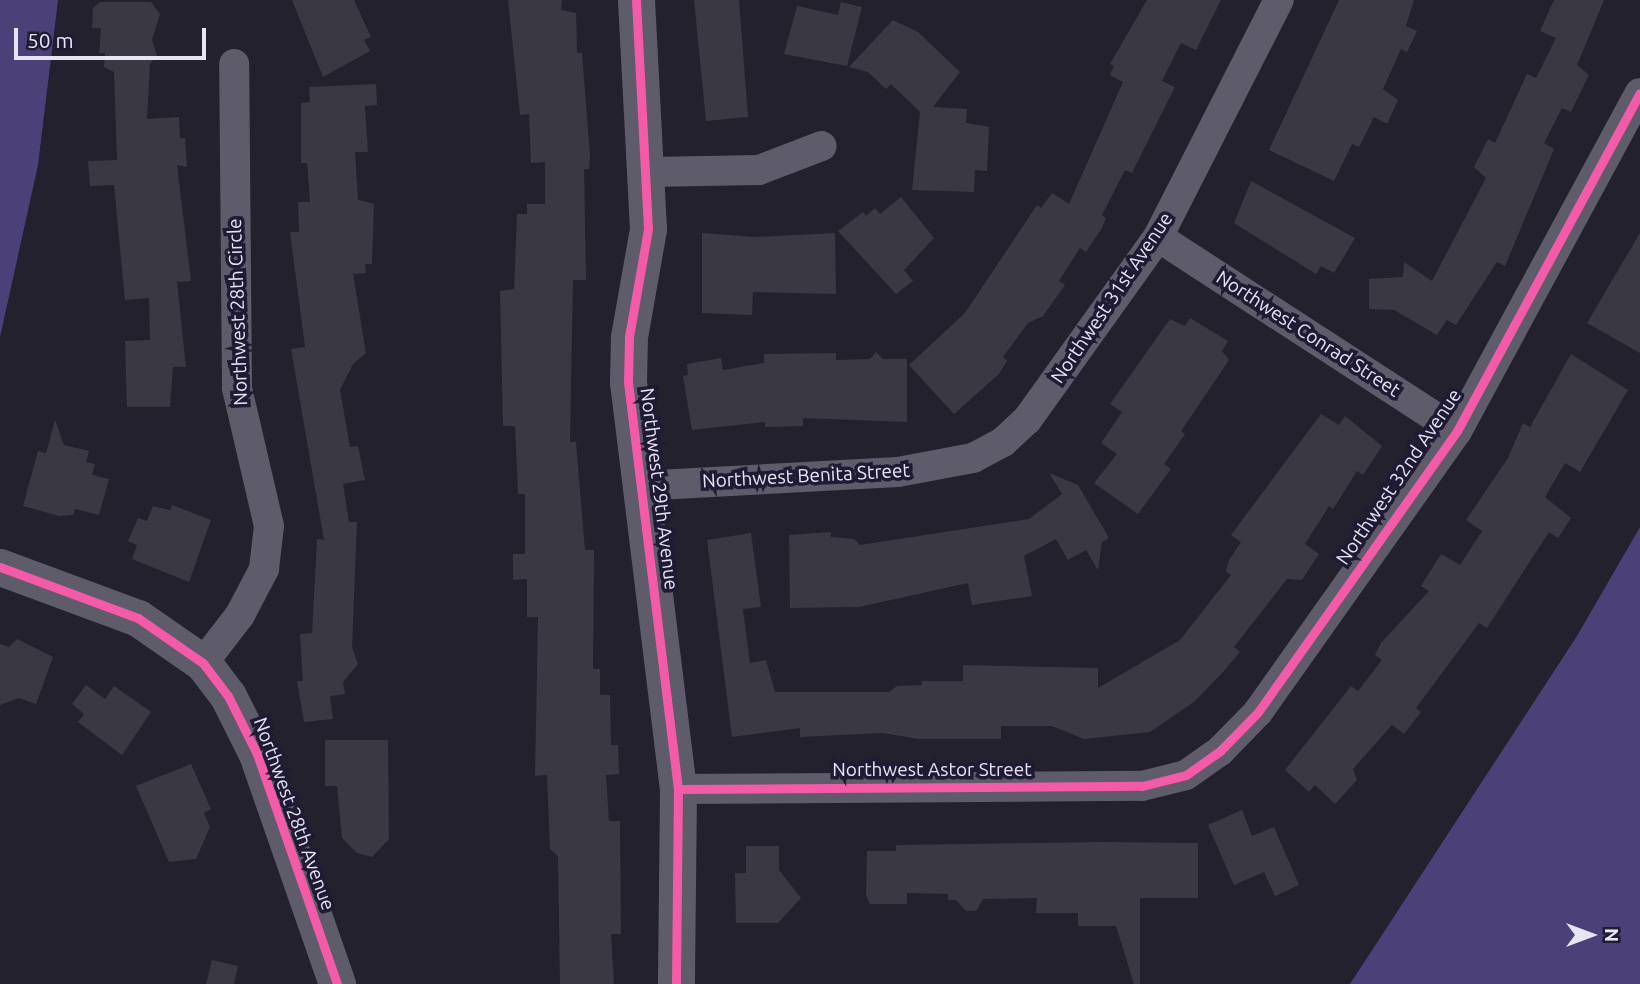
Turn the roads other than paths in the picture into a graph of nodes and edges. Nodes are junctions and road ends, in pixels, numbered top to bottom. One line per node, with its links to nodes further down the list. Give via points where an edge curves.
1 (636, 0): 6 (street, Northwest 29th Avenue)
2 (1279, 0): 7 (street, Northwest 31st Avenue)
3 (233, 64): 12 (street, Northwest 28th Circle, via 237,388 269,526 264,569 240,615)
4 (1640, 93): 8 (street, Northwest 32nd Avenue)
5 (822, 146): 6 (street, via 759,170)
6 (649, 172): 10 (street, Northwest 29th Avenue, via 648,229 629,337)
7 (1158, 237): 8 (street, Northwest Conrad Street); 9 (street, Northwest 31st Avenue, via 1027,420 1003,442)
8 (1457, 431): 13 (street, Northwest 32nd Avenue, via 1258,712 1220,751)
9 (973, 458): 10 (street, Northwest Benita Street, via 898,472)
10 (638, 486): 14 (street, Northwest 29th Avenue)
11 (0, 567): 12 (street, Northwest 28th Avenue, via 138,618)
12 (203, 663): 15 (street, Northwest 28th Avenue, via 228,695 257,754)
13 (1186, 775): 14 (street, Northwest Astor Street, via 1142,786)
14 (678, 789): 16 (street, Northwest 29th Avenue)
15 (337, 984)
16 (676, 984)

